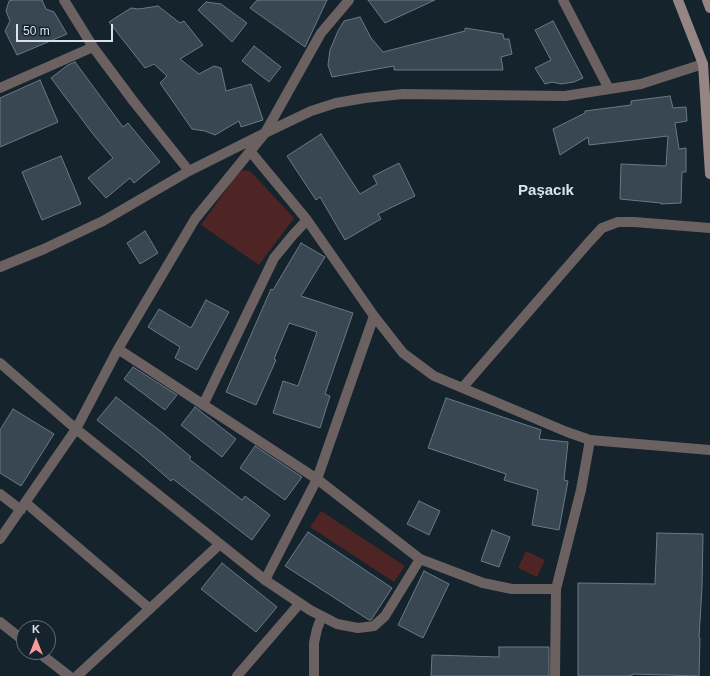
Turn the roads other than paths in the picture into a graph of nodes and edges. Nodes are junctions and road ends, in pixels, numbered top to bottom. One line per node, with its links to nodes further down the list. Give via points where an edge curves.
1 (64, 0): 7 (street)
2 (349, 0): 11 (street, via 321,33)
3 (563, 0): 10 (street)
4 (678, 0): 8 (main road)
5 (707, 0): 6 (main road)
6 (710, 8)
7 (93, 48): 9 (street); 13 (street)
8 (703, 64): 10 (street, via 641,84); 14 (main road)
9 (0, 88)
10 (609, 89): 11 (street, via 565,96 403,94 366,98 336,103 311,111)
11 (265, 133): 12 (street); 13 (street)
12 (250, 151): 15 (street); 19 (street, via 195,219)
13 (189, 171): 17 (street, via 103,221)
14 (710, 174)
15 (307, 220): 18 (street); 22 (street, via 274,258)
16 (710, 228): 21 (street, via 618,222 602,228)
17 (0, 267)
18 (374, 316): 21 (street, via 403,353 434,376); 26 (street)
19 (118, 349): 22 (street); 23 (street)
20 (0, 362): 23 (street)
21 (463, 387): 24 (street)
22 (203, 404): 26 (street)
23 (76, 429): 28 (street); 30 (street)
24 (590, 440): 25 (street); 33 (street, via 581,490)
25 (710, 450)
26 (317, 479): 31 (street); 32 (street)
27 (0, 494): 28 (street)
28 (24, 506): 29 (street); 35 (street)
29 (0, 539)
30 (220, 544): 32 (street); 35 (street)
31 (420, 559): 33 (street, via 483,583 512,589); 36 (street, via 385,616 374,626 358,628 337,624)
32 (265, 580): 34 (street)
33 (556, 589): 44 (street)
34 (300, 603): 36 (street); 42 (street)
35 (150, 609): 41 (street)
36 (322, 616): 43 (street, via 316,629 314,643)
37 (0, 622): 38 (street)
38 (16, 635)
39 (48, 660): 40 (street)
40 (69, 676)
41 (77, 676)
42 (237, 676)
43 (314, 676)
44 (556, 676)

